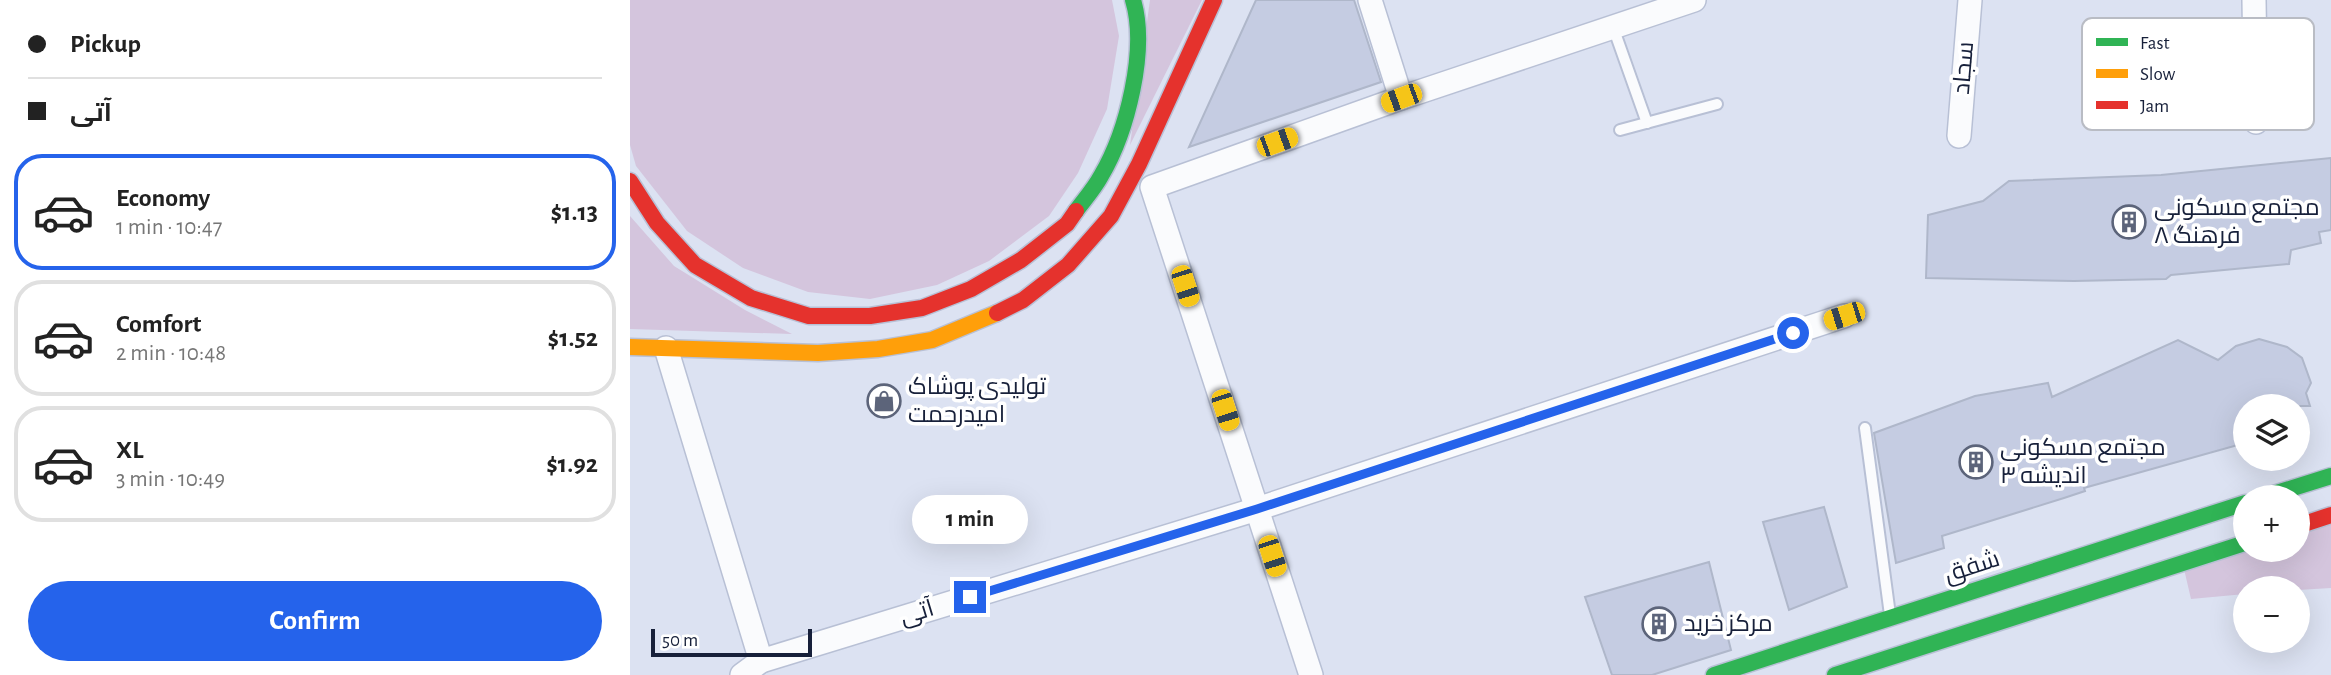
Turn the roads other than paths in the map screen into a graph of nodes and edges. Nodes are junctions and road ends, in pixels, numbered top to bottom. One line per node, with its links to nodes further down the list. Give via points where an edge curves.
1 (1133, 0): 14 (main road, via 1137,68 1123,129 1101,177 1067,224 1021,260 971,289 922,308 870,316 809,316 751,298 695,265 657,223)
2 (1214, 0): 17 (main road, via 1111,216 1068,265 1023,300 932,340 878,349)
3 (1370, 0): 9 (street)
4 (1695, 0): 8 (street)
5 (1970, 0): 13 (street, سجاد)
6 (2254, 0): 7 (street)
7 (2254, 18)
8 (1613, 27): 9 (street); 11 (lane)
9 (1401, 98): 22 (street, via 1152,187)
10 (1717, 103): 11 (lane)
11 (1647, 122): 12 (lane)
12 (1620, 130)
13 (1959, 136)
14 (630, 181)
15 (1844, 316): 22 (street, آتی)
16 (630, 347): 17 (main road)
17 (666, 348): 27 (street)
18 (1865, 428): 26 (lane)
19 (2331, 475): 20 (main road)
20 (2301, 485)
21 (2233, 507): 26 (main road, شفق)
22 (1257, 509): 27 (street, آتی); 29 (street)
23 (2331, 515): 24 (main road)
24 (2310, 522)
25 (2233, 547): 31 (main road)
26 (1890, 618): 30 (main road, شفق)
27 (761, 661): 28 (street, آتی)
28 (742, 675)
29 (1311, 675)
30 (1714, 675)
31 (1835, 675)

